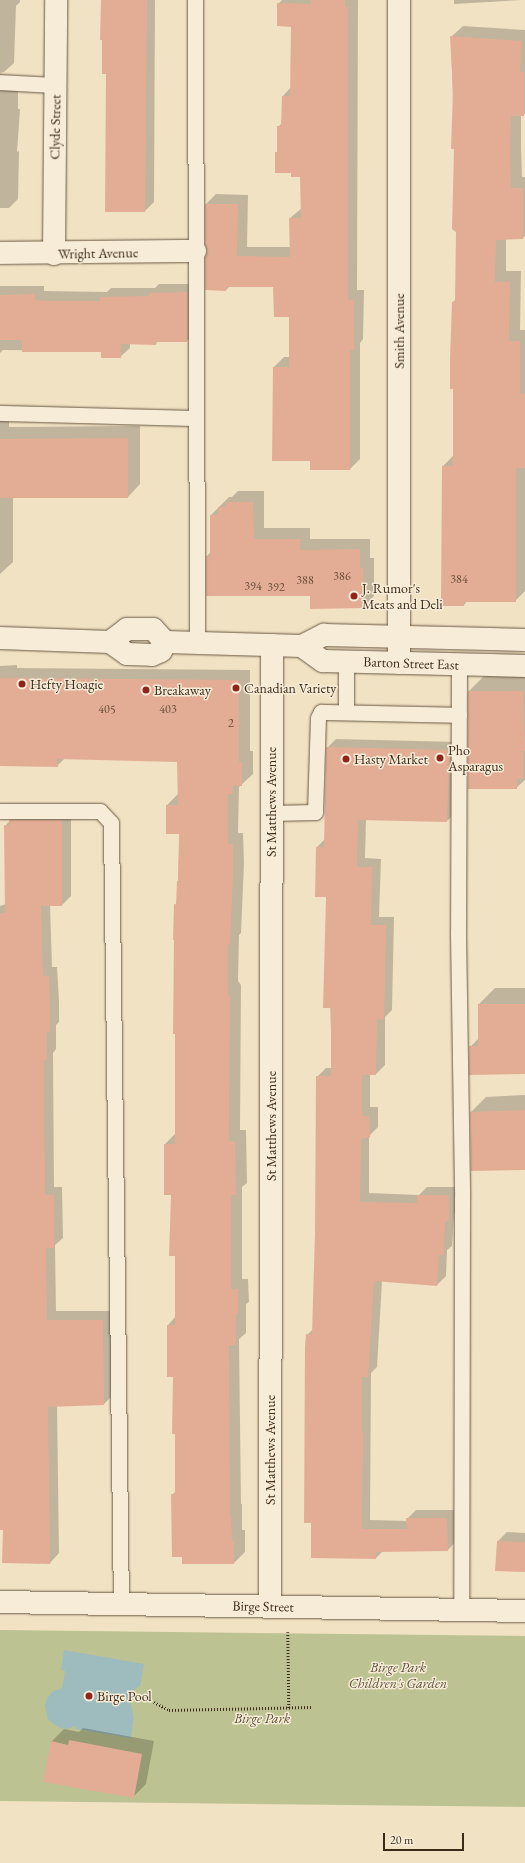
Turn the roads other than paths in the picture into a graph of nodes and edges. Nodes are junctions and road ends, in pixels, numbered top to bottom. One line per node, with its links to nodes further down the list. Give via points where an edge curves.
1 (56, 0): 5 (street, Clyde Street)
2 (195, 0): 6 (lane)
3 (399, 0): 11 (street, Smith Avenue)
4 (0, 82): 5 (lane)
5 (56, 85): 8 (street, Clyde Street)
6 (195, 251): 8 (street, Wright Avenue); 10 (lane)
7 (0, 253): 8 (street, Wright Avenue)
8 (54, 254)
9 (0, 413): 10 (lane)
10 (196, 418): 14 (lane)
11 (399, 636): 13 (street, Barton Street East); 16 (street, Barton Street East, via 324,635); 18 (street, Smith Avenue)
12 (0, 638): 14 (street, Barton Street East, via 110,642 127,628 153,629 165,642)
13 (525, 640)
14 (197, 643): 15 (street, Barton Street East)
15 (272, 645): 16 (street, Barton Street East); 24 (street, St Matthews Avenue)
16 (302, 646): 17 (street, Barton Street East, via 323,661)
17 (346, 662): 18 (street, Barton Street East); 21 (lane)
18 (400, 662): 19 (street, Barton Street East)
19 (459, 665): 20 (street, Barton Street East); 22 (lane)
20 (525, 666)
21 (346, 712): 22 (lane); 24 (lane, via 321,712 318,718 315,812)
22 (459, 715): 28 (lane)
23 (0, 811): 26 (lane, via 100,811 111,823)
24 (271, 813): 27 (street, St Matthews Avenue)
25 (0, 1602): 26 (street, Birge Street)
26 (121, 1604): 27 (street, Birge Street)
27 (279, 1606): 28 (street, Birge Street)
28 (461, 1609): 29 (street, Birge Street)
29 (525, 1611)

